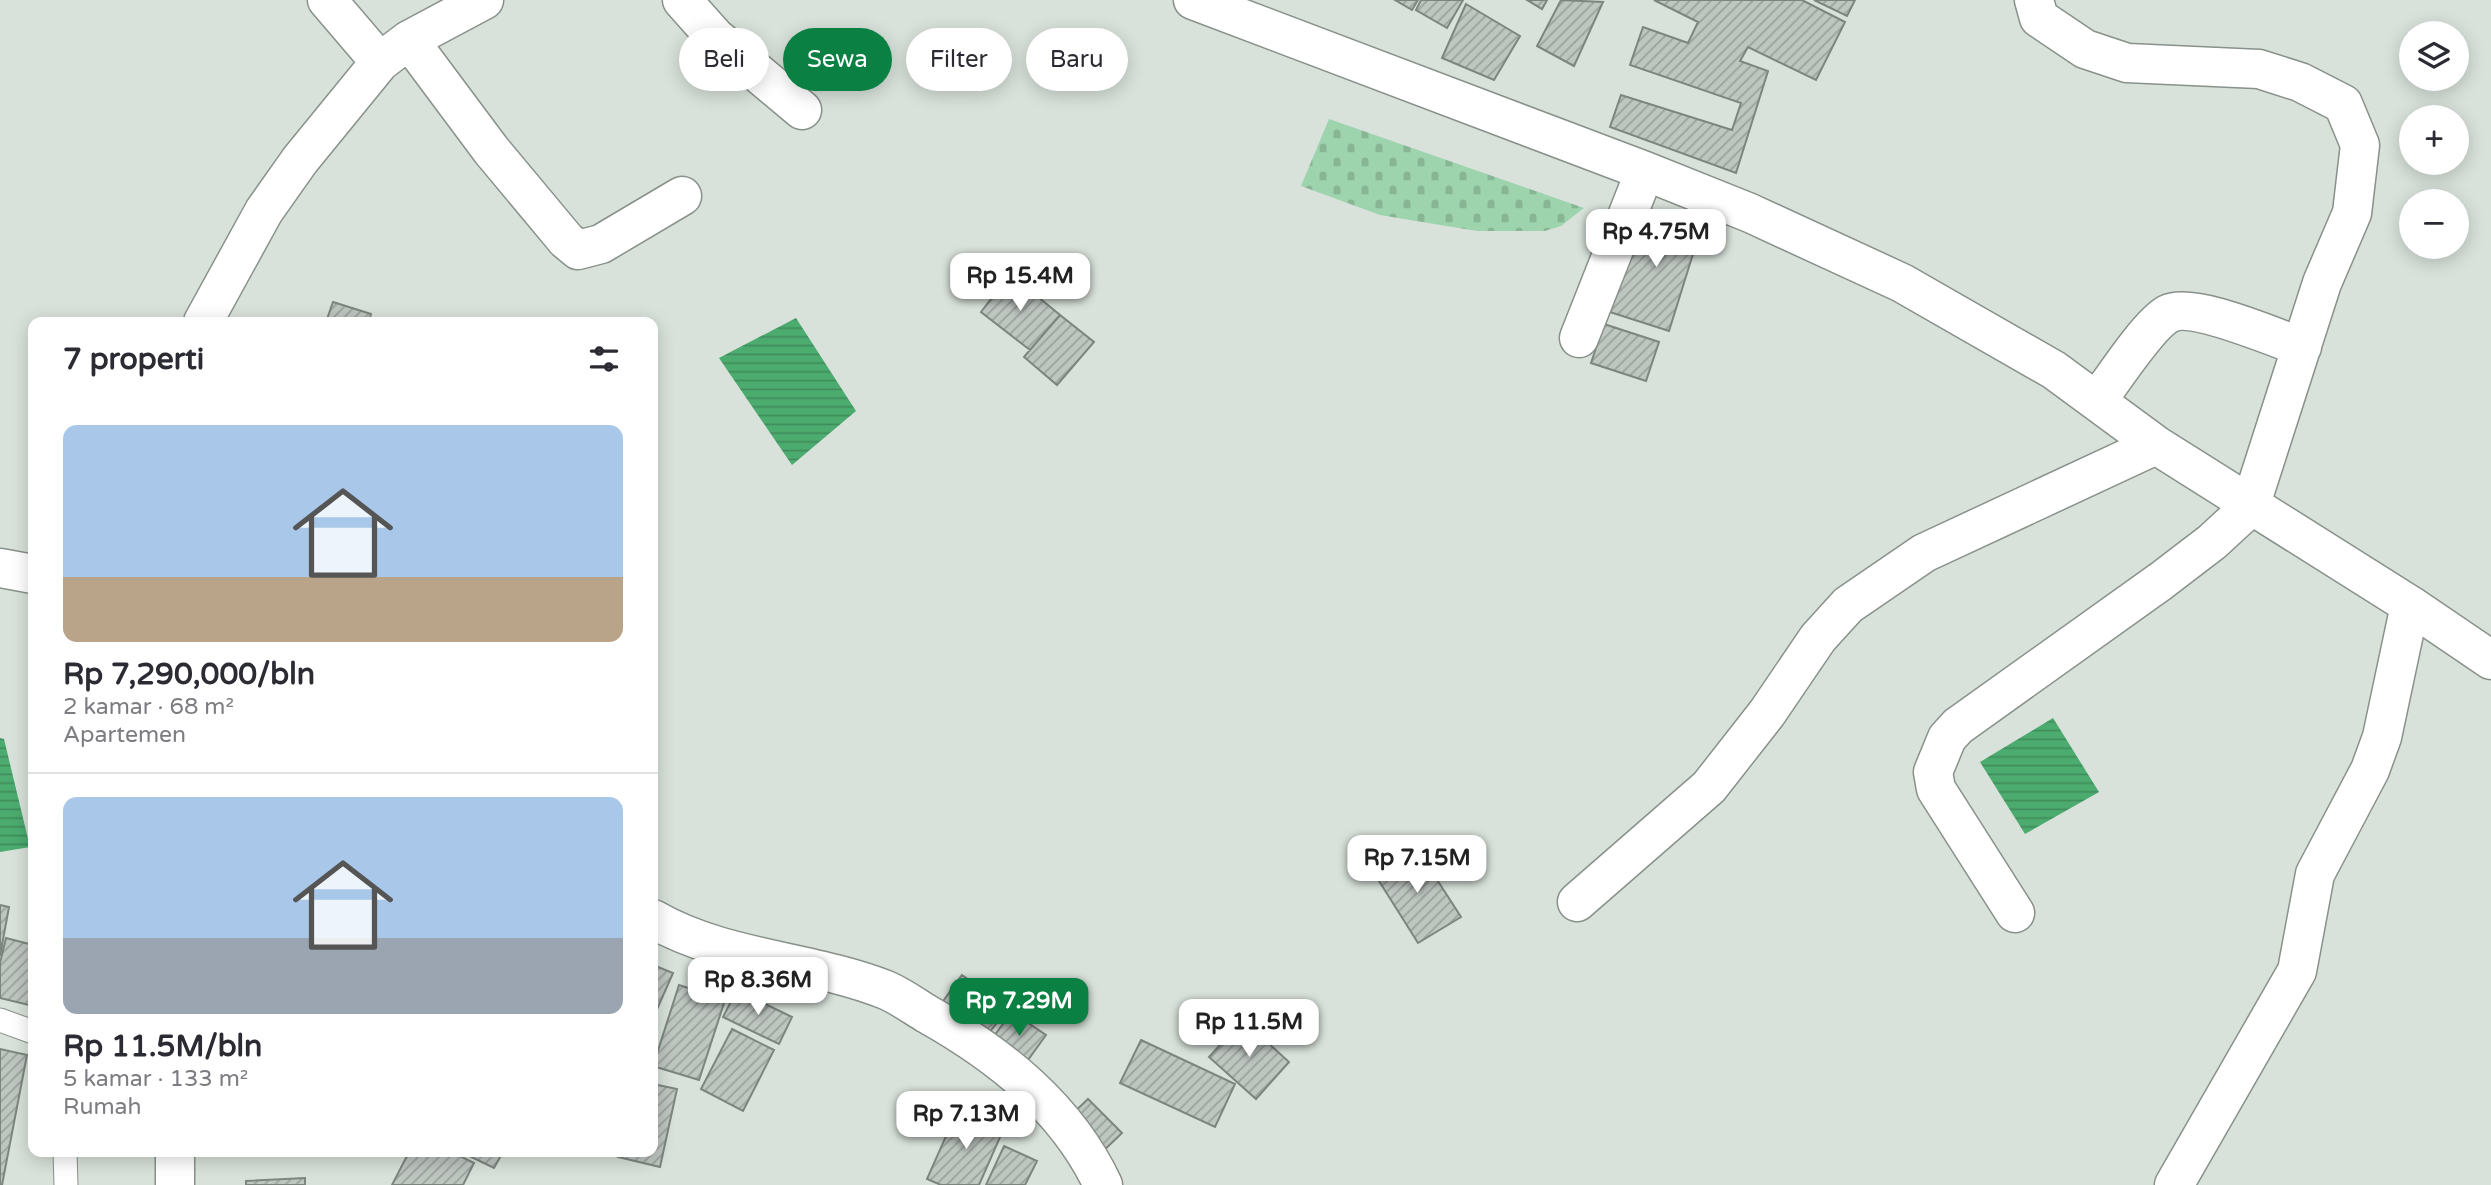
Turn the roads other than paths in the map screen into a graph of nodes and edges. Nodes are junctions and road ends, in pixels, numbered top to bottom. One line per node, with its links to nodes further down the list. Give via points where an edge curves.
1 (327, 0): 6 (street)
2 (484, 0): 6 (street)
3 (682, 0): 7 (street, via 715,37)
4 (1193, 0): 8 (street)
5 (2034, 0): 12 (street, via 2039,18 2085,49 2127,62 2259,69 2300,82 2343,104 2360,145 2352,213 2322,283)
6 (394, 51): 9 (street, via 491,150 578,250 601,244); 10 (street, via 300,160 264,211)
7 (802, 110)
8 (1645, 171): 11 (street); 13 (street, via 1902,283 2054,370)
9 (682, 196)
10 (206, 317)
11 (1579, 338)
12 (2302, 347): 13 (street, via 2208,315 2176,311 2157,322); 15 (street)
13 (2096, 401): 14 (street)
14 (2156, 445): 15 (street); 20 (street, via 1924,554 1848,605 1818,638 1709,787)
15 (2250, 507): 18 (street); 21 (street, via 2202,550 1978,710 1947,738 1933,772 1936,789)
16 (0, 568): 17 (street)
17 (28, 573)
18 (2410, 605): 19 (street); 30 (street, via 2382,737 2370,770 2315,874 2297,971)
19 (2491, 660)
20 (1577, 902)
21 (2015, 913)
22 (658, 921): 29 (street, via 712,944 887,990 959,1032 1053,1109 1089,1156)
23 (0, 1020): 24 (lane)
24 (28, 1030)
25 (65, 1157): 27 (lane)
26 (175, 1157): 28 (street)
27 (66, 1185)
28 (175, 1185)
29 (1102, 1185)
30 (2174, 1185)

